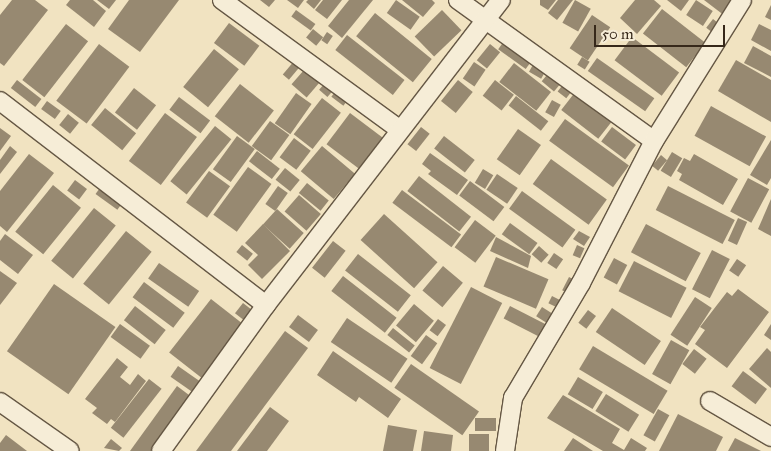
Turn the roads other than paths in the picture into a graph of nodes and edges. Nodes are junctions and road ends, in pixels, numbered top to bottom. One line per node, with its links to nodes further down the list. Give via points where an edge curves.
1 (222, 0): 7 (street)
2 (458, 0): 5 (street)
3 (500, 0): 5 (street)
4 (742, 0): 8 (street)
5 (486, 20): 7 (street); 8 (street)
6 (0, 101): 9 (street)
7 (400, 130): 9 (street)
8 (654, 140): 15 (street, via 581,284 513,398)
9 (266, 305): 14 (street)
10 (710, 401): 12 (street)
11 (0, 402): 13 (street)
12 (771, 437)
13 (70, 451)
14 (161, 451)
15 (505, 451)

